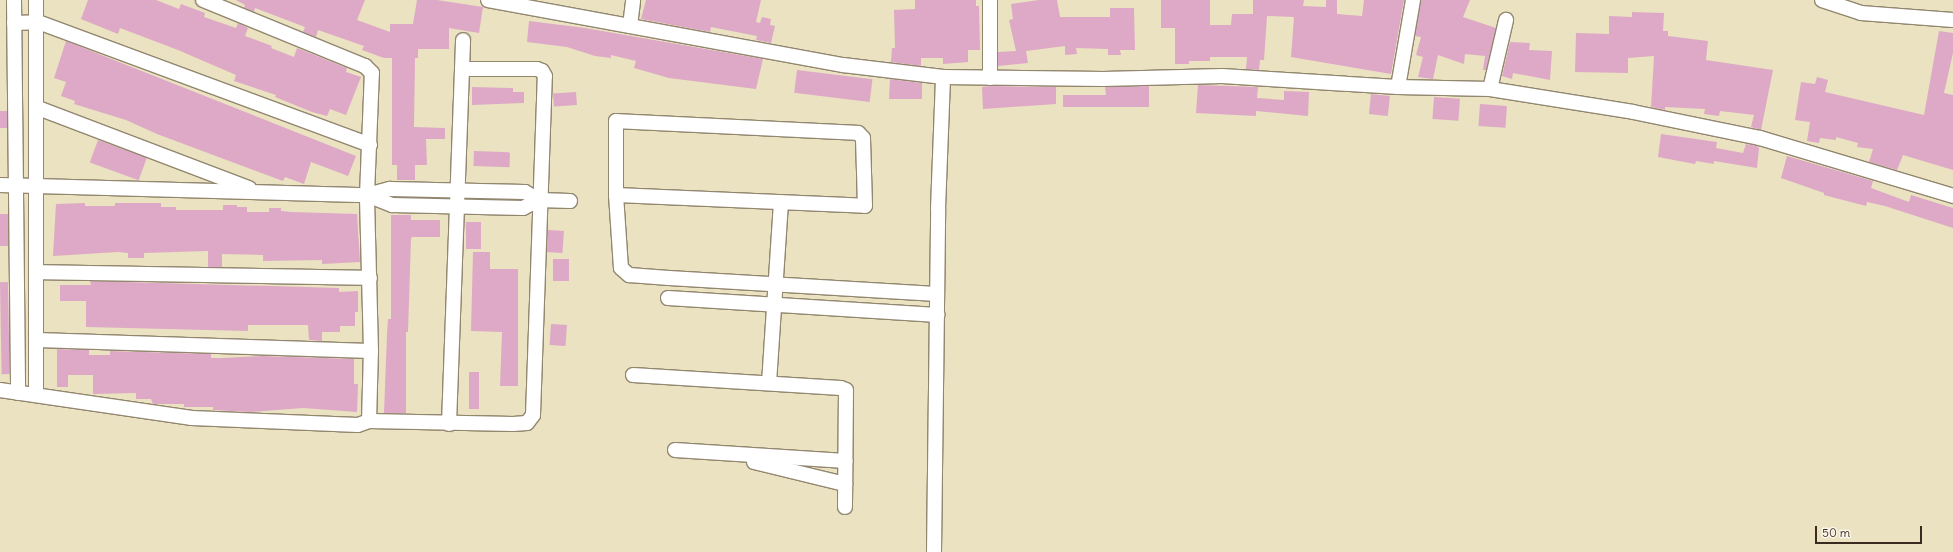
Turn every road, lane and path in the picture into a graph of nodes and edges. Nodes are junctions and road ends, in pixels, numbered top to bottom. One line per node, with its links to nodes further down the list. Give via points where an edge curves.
1 (14, 0): 13 (street)
2 (36, 0): 12 (street)
3 (203, 0): 22 (street, via 371,70 373,77)
4 (488, 0): 9 (street)
5 (633, 0): 14 (street)
6 (990, 0): 18 (street)
7 (1413, 0): 19 (street)
8 (1822, 0): 11 (street, via 1861,13)
9 (546, 6): 14 (street)
10 (1506, 20): 20 (street)
11 (1953, 20)
12 (38, 22): 13 (street); 21 (street); 22 (street)
13 (14, 23): 24 (street)
14 (630, 26): 17 (street, via 836,64)
15 (463, 40): 16 (street)
16 (462, 69): 27 (street); 31 (street, via 542,71 545,76)
17 (943, 77): 18 (street); 38 (street)
18 (990, 78): 19 (street, via 1222,76)
19 (1398, 87): 20 (street)
20 (1490, 89): 30 (street, via 1633,112 1760,138)
21 (38, 108): 25 (street); 26 (street)
22 (370, 145): 28 (street)
23 (0, 185): 24 (street)
24 (17, 185): 25 (street); 47 (street)
25 (37, 186): 26 (street); 35 (street)
26 (259, 191): 28 (street)
27 (457, 191): 28 (street, via 390,189); 31 (street, via 525,192); 34 (street)
28 (367, 195): 34 (street, via 392,206); 36 (street)
29 (616, 195): 33 (street); 33 (street, via 616,121 858,133 863,138 865,206); 37 (street, via 621,268 629,275)
30 (1953, 196)
31 (539, 200): 32 (street); 34 (street, via 523,208); 50 (street, via 533,415 527,422 513,424)
32 (570, 201)
33 (781, 202): 37 (street)
34 (457, 207): 50 (street)
35 (38, 272): 36 (street); 42 (street)
36 (370, 278): 43 (street)
37 (776, 284): 38 (street); 40 (street)
38 (937, 294): 41 (street)
39 (668, 298): 40 (street)
40 (774, 305): 41 (street); 45 (street)
41 (936, 315): 56 (street)
42 (37, 340): 43 (street); 48 (street)
43 (371, 351): 49 (street)
44 (633, 375): 45 (street)
45 (769, 383): 53 (street, via 846,390)
46 (0, 390): 47 (street)
47 (18, 393): 48 (street)
48 (36, 395): 49 (street, via 192,418 358,425)
49 (369, 421): 50 (street)
50 (449, 424)
51 (675, 450): 52 (street)
52 (716, 453): 53 (street); 54 (street)
53 (846, 461): 54 (street)
54 (845, 484): 55 (street)
55 (845, 507)
56 (934, 552)

